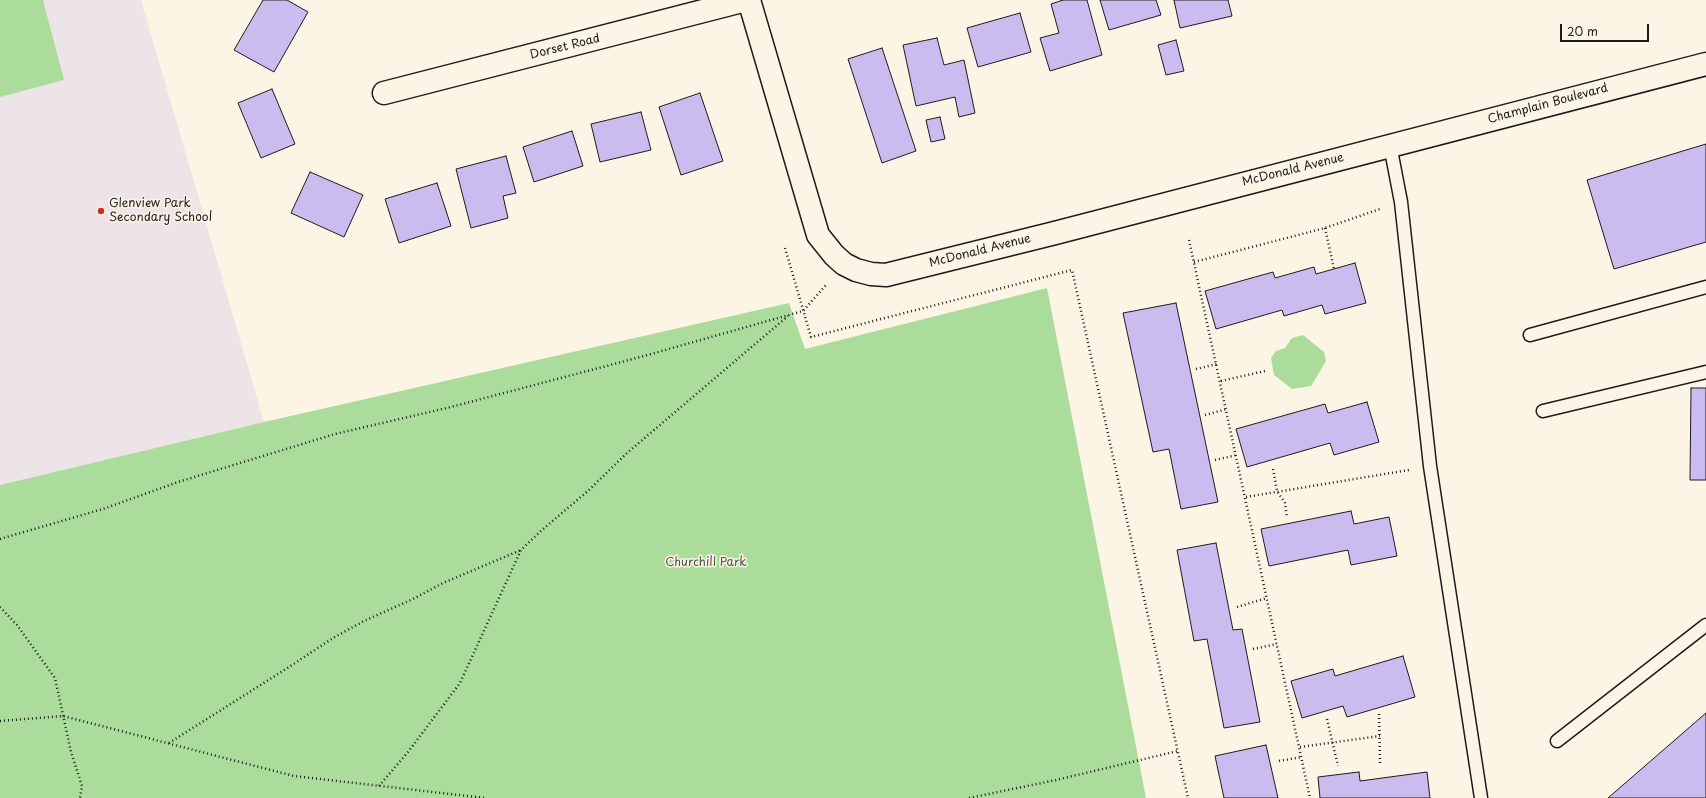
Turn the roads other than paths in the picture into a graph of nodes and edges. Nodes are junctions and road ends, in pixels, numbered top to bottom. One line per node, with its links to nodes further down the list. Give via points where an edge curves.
1 (746, 0): 4 (street, Dorset Road)
2 (749, 0): 5 (street, McDonald Avenue, via 818,235 844,264 870,274 886,275)
3 (1706, 64): 5 (street, Champlain Boulevard)
4 (384, 93)
5 (1390, 145): 12 (lane, via 1401,202 1430,466)
6 (1706, 287): 7 (lane)
7 (1530, 335)
8 (1706, 372): 9 (lane)
9 (1543, 411)
10 (1706, 625): 11 (lane)
11 (1556, 741)
12 (1481, 798)

